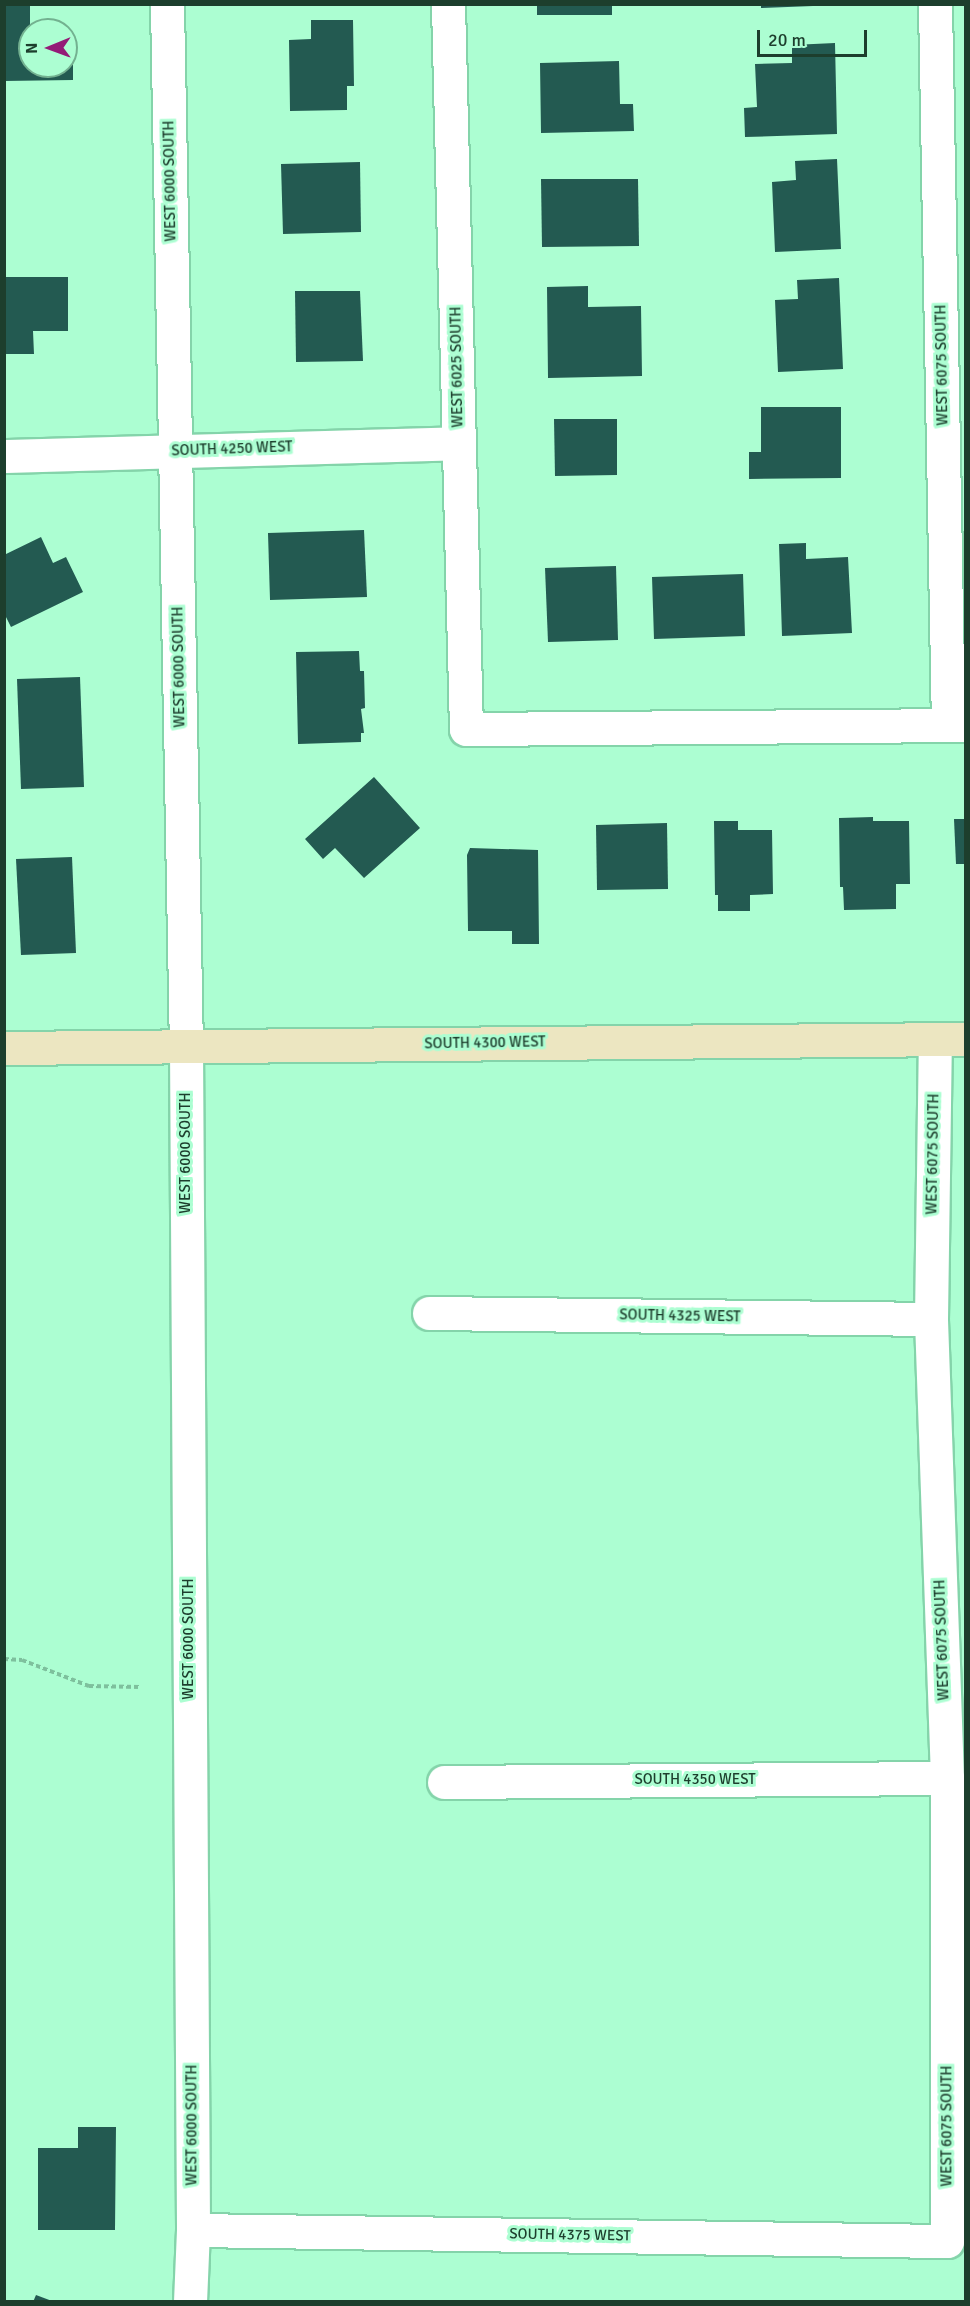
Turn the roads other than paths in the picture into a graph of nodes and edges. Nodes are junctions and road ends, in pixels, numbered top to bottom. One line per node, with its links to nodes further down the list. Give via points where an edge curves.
1 (167, 4): 5 (street, WEST 6000 SOUTH)
2 (448, 4): 4 (street, WEST 6025 SOUTH)
3 (935, 4): 7 (street, WEST 6075 SOUTH)
4 (459, 443): 5 (street, SOUTH 4250 WEST); 7 (street, WEST 6025 SOUTH, via 466,729)
5 (175, 451): 6 (street, SOUTH 4250 WEST); 9 (street, WEST 6000 SOUTH)
6 (4, 456)
7 (957, 725)
8 (950, 1039): 9 (main road, SOUTH 4300 WEST); 12 (street, WEST 6075 SOUTH)
9 (186, 1046): 10 (main road, SOUTH 4300 WEST); 15 (street, WEST 6000 SOUTH)
10 (4, 1048)
11 (429, 1313): 12 (street, SOUTH 4325 WEST)
12 (931, 1319): 13 (street, WEST 6075 SOUTH)
13 (946, 1778): 14 (street, SOUTH 4350 WEST); 16 (street, WEST 6075 SOUTH)
14 (444, 1782)
15 (192, 2230): 16 (street, SOUTH 4375 WEST); 17 (street, WEST 6000 SOUTH)
16 (947, 2241)
17 (190, 2301)

